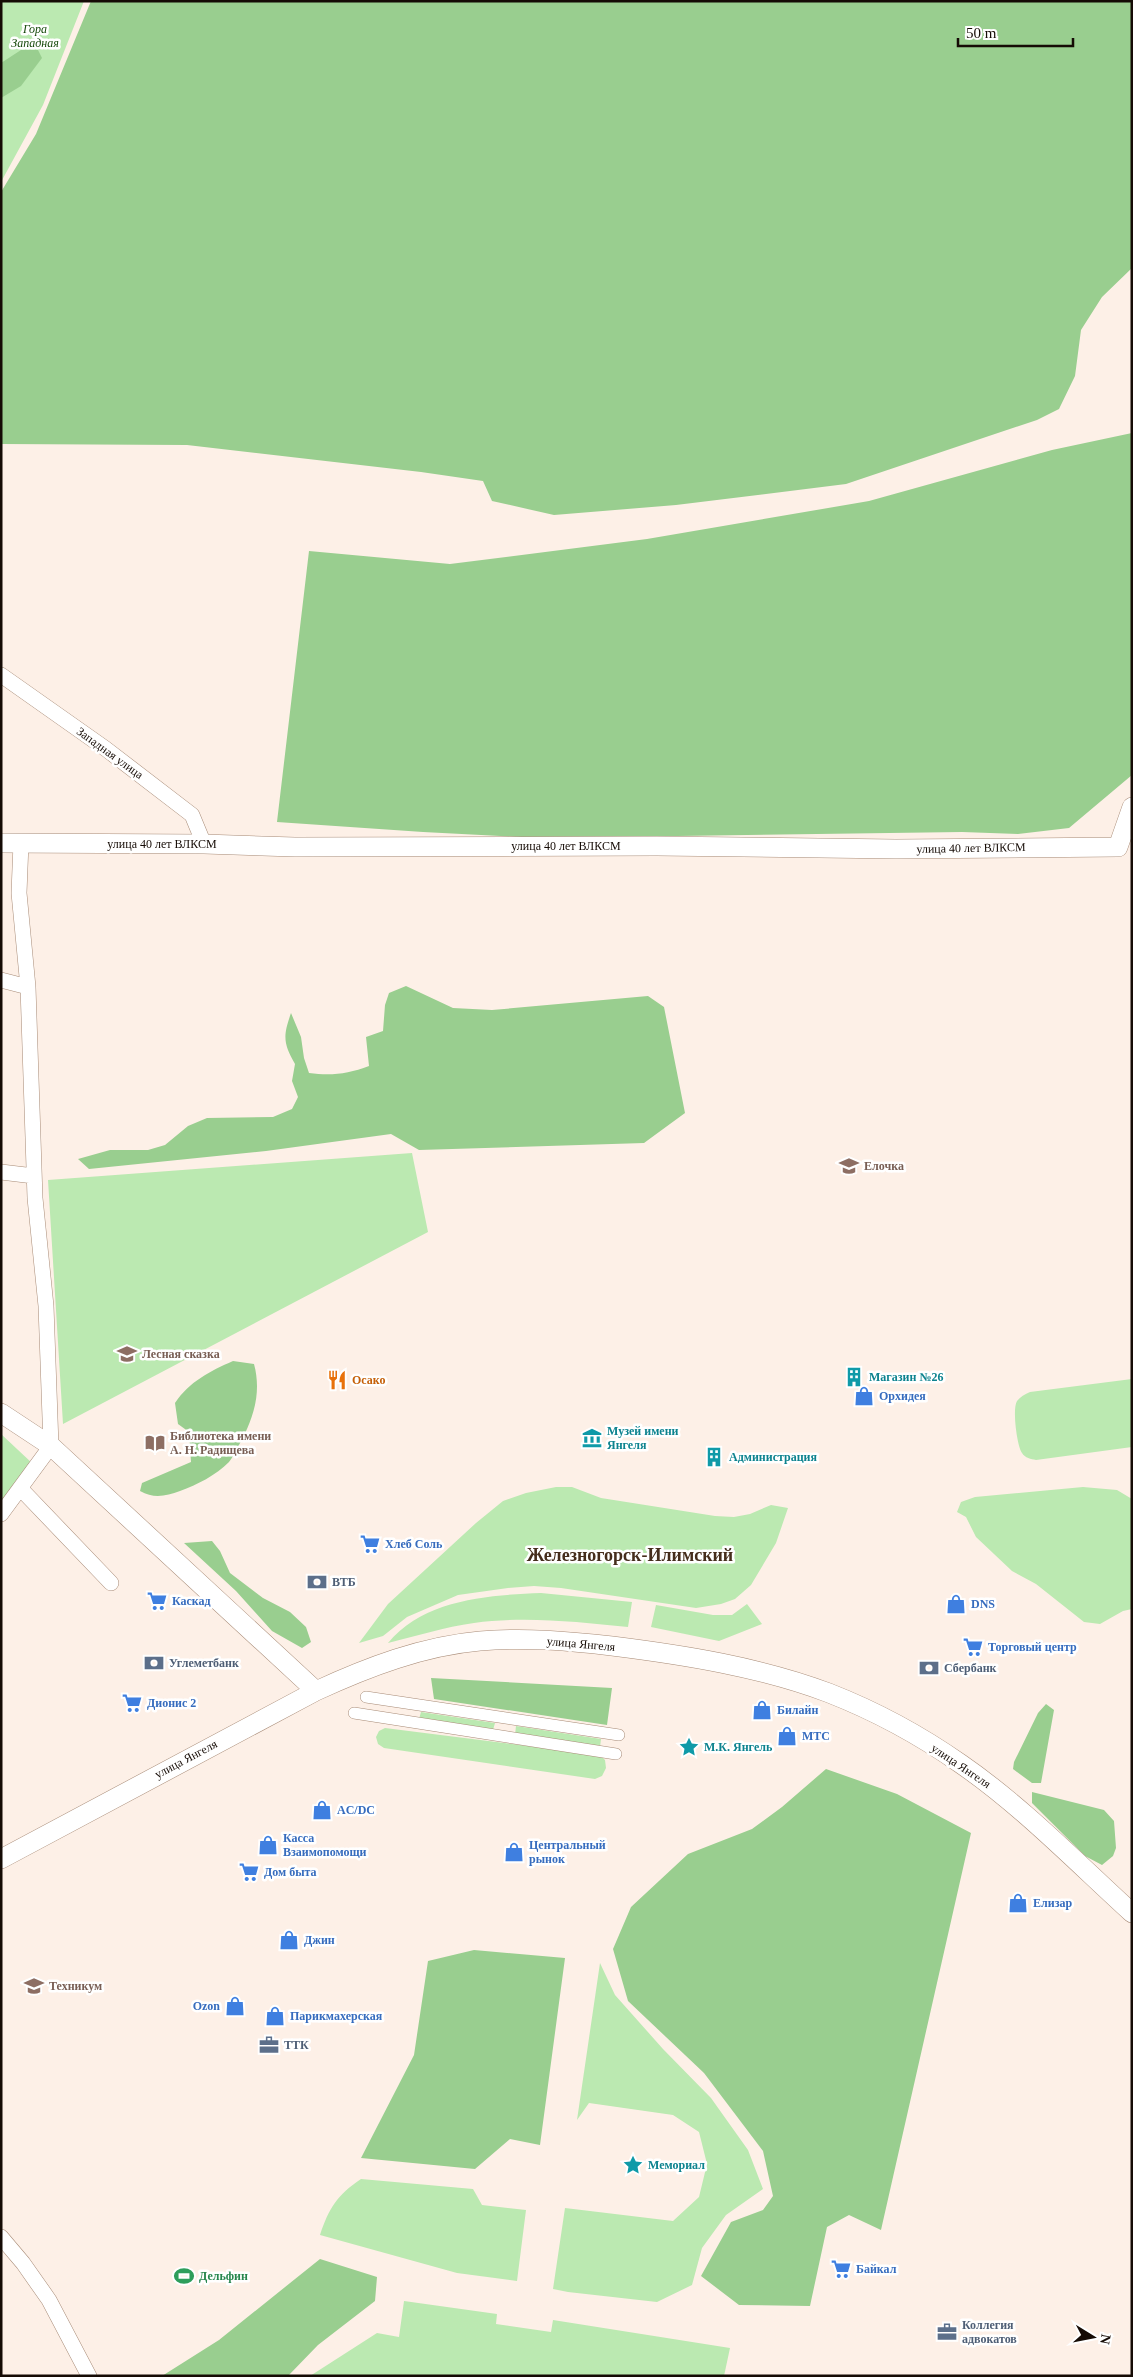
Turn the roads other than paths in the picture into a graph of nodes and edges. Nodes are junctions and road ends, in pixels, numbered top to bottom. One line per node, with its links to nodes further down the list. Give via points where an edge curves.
1 (1, 676): 5 (street, Западная улица, via 106,749 192,815)
2 (1132, 807): 6 (street)
3 (1, 843): 4 (street, улица 40 лет ВЛКСМ)
4 (21, 843): 5 (street, улица 40 лет ВЛКСМ); 8 (street, via 19,893)
5 (204, 844): 6 (street, улица 40 лет ВЛКСМ, via 905,849)
6 (1125, 847)
7 (1, 980): 8 (street)
8 (28, 987): 10 (street)
9 (1, 1172): 10 (street)
10 (34, 1176): 12 (street, via 46,1306)
11 (1, 1413): 12 (street)
12 (51, 1446): 13 (street); 16 (street)
13 (20, 1488): 14 (street); 15 (street)
14 (1, 1514)
15 (111, 1583)
16 (316, 1691): 21 (street, улица Янгеля); 22 (street, улица Янгеля, via 356,1672 421,1652 480,1641 540,1640 633,1649 771,1675 830,1694 903,1728 960,1763 991,1786)
17 (366, 1697): 19 (street)
18 (354, 1713): 20 (street)
19 (619, 1735)
20 (616, 1754)
21 (1, 1859)
22 (1132, 1913)
23 (1, 2237): 24 (street, via 49,2300)
24 (89, 2376)

